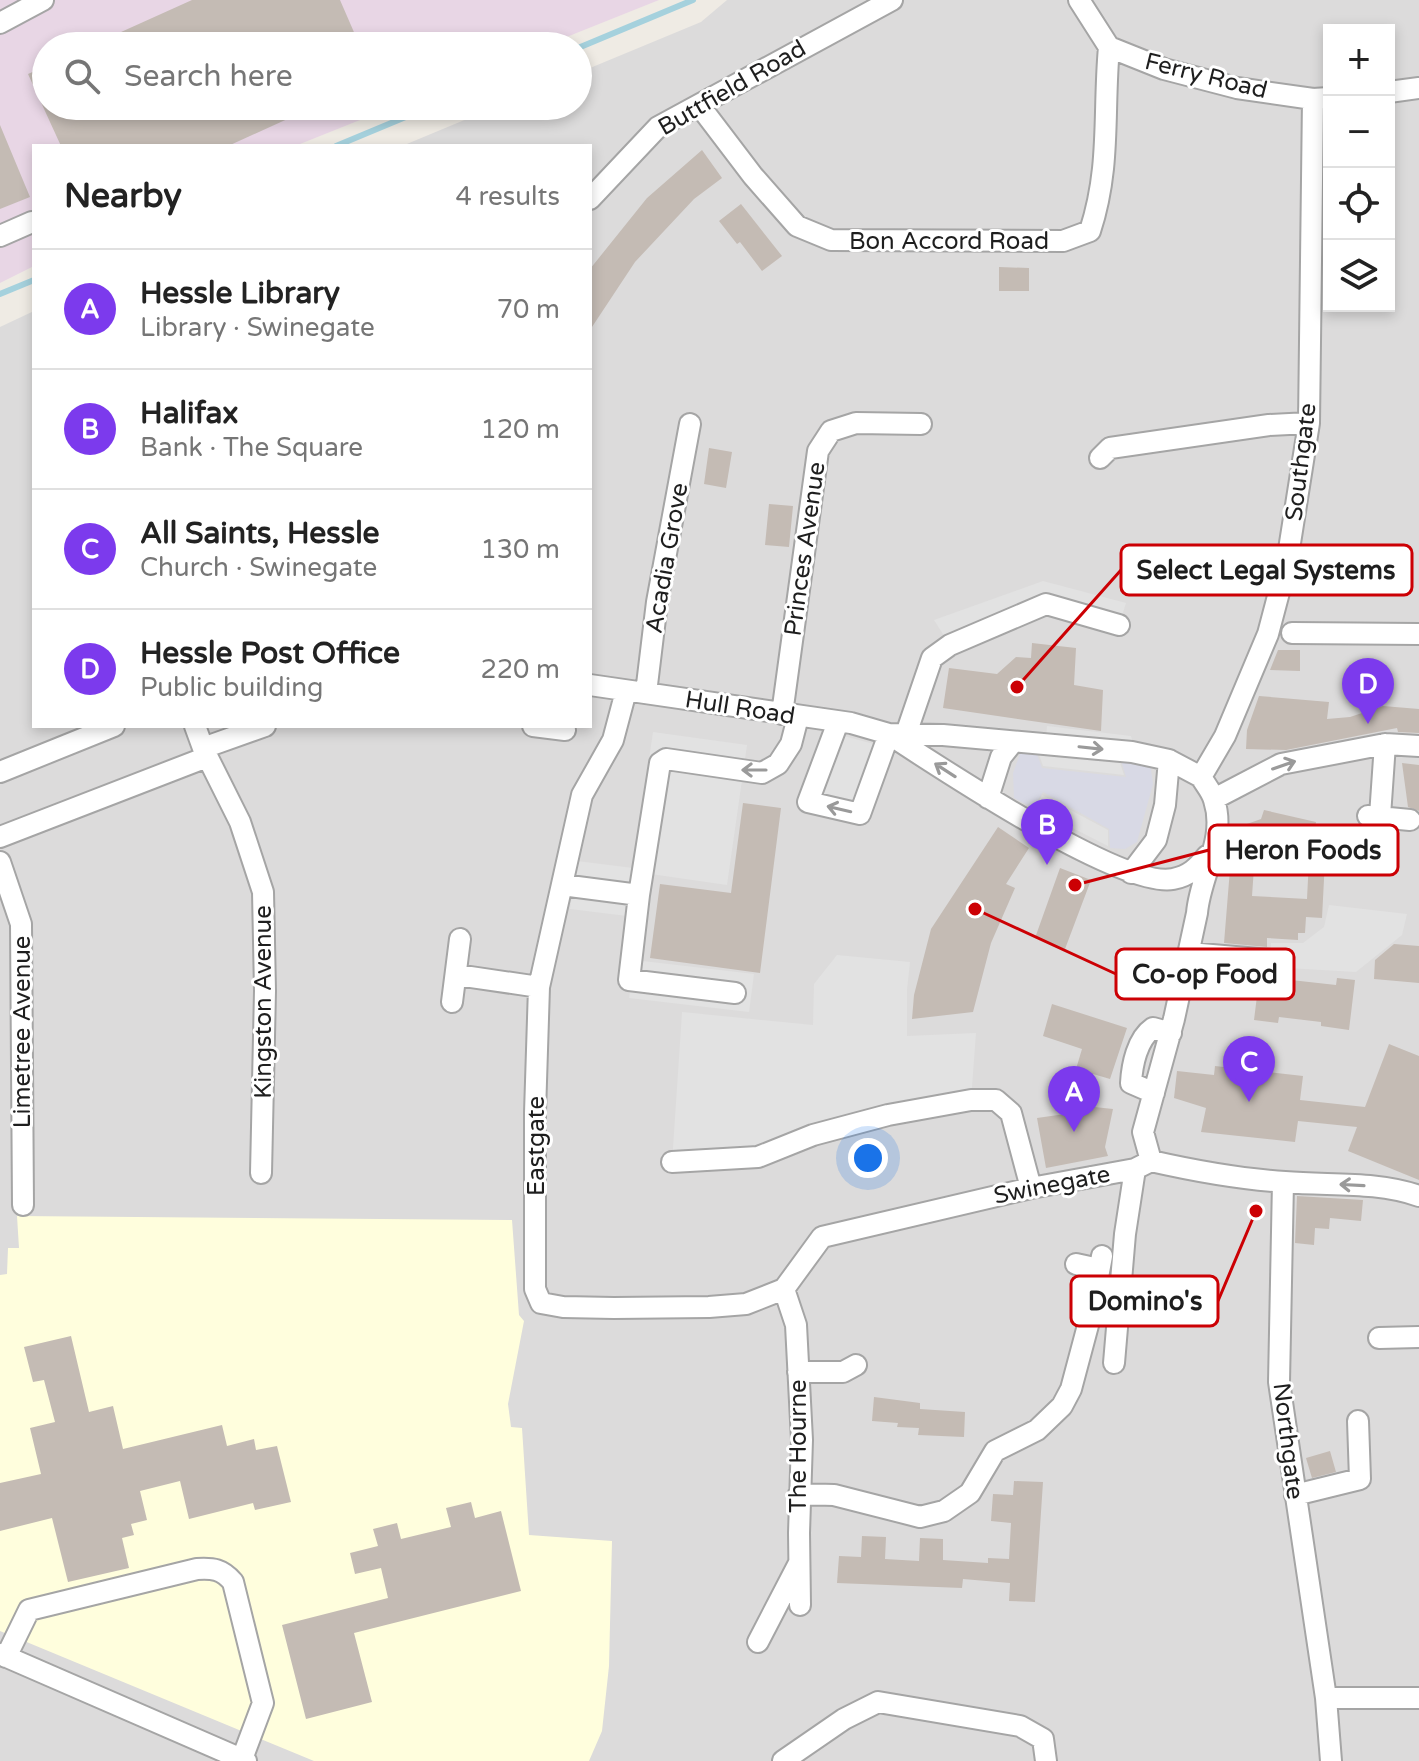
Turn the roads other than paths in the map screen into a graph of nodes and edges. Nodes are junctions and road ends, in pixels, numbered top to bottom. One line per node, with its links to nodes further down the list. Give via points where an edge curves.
1 (43, 0): 4 (street)
2 (892, 0): 9 (street, Buttfield Road)
3 (1079, 0): 5 (street)
4 (0, 23)
5 (1109, 47): 8 (street, Ferry Road, via 1164,69 1237,88); 9 (street, Bon Accord Road, via 1106,161 1097,208 1090,231 1063,241 831,240 797,226)
6 (1419, 88): 7 (street)
7 (1395, 91)
8 (1321, 99): 13 (street, Southgate)
9 (699, 105): 10 (street, Buttfield Road, via 658,127)
10 (592, 197)
11 (32, 222): 12 (street)
12 (0, 236)
13 (1309, 423): 16 (street, via 1110,448); 36 (street, Southgate, via 1287,562 1268,634 1225,736)
14 (690, 424): 21 (street, Acadia Grove)
15 (921, 424): 22 (street, Princes Avenue, via 856,423 831,431 818,451)
16 (1100, 458)
17 (1119, 625): 29 (street, via 1046,604 950,645 932,658)
18 (1292, 633): 19 (street)
19 (1419, 634)
20 (592, 685): 21 (street, Hull Road)
21 (636, 692): 22 (street, Hull Road); 45 (street, Eastgate, via 582,795)
22 (790, 715): 23 (street, Hull Road); 46 (street, Princes Avenue, one-way to 46, via 791,744 778,764 762,773 666,759 660,763)
23 (838, 722): 29 (street, Hull Road); 29 (street, one-way to 23, via 860,814 808,802)
24 (109, 728): 35 (street)
25 (196, 728): 33 (street, Kingston Avenue)
26 (261, 728): 33 (street)
27 (549, 728): 28 (street)
28 (565, 730)
29 (897, 734): 30 (street); 37 (street, one-way to 29)
30 (1013, 742): 34 (street, one-way to 34); 37 (street, via 1001,757)
31 (1385, 744): 32 (street); 38 (street, one-way to 31, via 1281,764); 39 (street, via 1374,816)
32 (1419, 746)
33 (205, 753): 40 (street); 57 (street, Kingston Avenue, via 240,822 263,892)
34 (1169, 760): 36 (street); 43 (street, via 1156,840)
35 (0, 772)
36 (1201, 777): 38 (street)
37 (988, 798): 43 (street)
38 (1214, 799): 41 (street)
39 (1410, 820)
40 (0, 837)
41 (1214, 846): 44 (street, via 1194,872); 47 (street)
42 (0, 862): 61 (street, Limetree Avenue, via 21,924)
43 (1131, 873): 44 (street)
44 (1171, 880): 47 (street)
45 (562, 885): 46 (street); 52 (street, Eastgate)
46 (639, 895): 53 (street, via 629,980)
47 (1198, 896): 49 (street)
48 (460, 939): 51 (street)
49 (1189, 953): 50 (street); 56 (street, via 1143,1132)
50 (1270, 960)
51 (457, 975): 52 (street); 54 (street)
52 (539, 987): 63 (street, Eastgate, via 535,1289 541,1303 709,1307 746,1304)
53 (735, 993)
54 (452, 1002)
55 (672, 1162): 59 (street, via 758,1157 813,1135 888,1115 996,1100 1011,1113)
56 (1143, 1165): 58 (street, Swinegate); 59 (street, Swinegate); 66 (street, via 1125,1234)
57 (261, 1173)
58 (1283, 1182): 60 (street, Swinegate, one-way to 58, via 1393,1187); 71 (street, Northgate, via 1279,1382)
59 (1031, 1188): 63 (street, Swinegate, via 822,1237)
60 (1419, 1196)
61 (23, 1205)
62 (1076, 1264): 70 (street, via 1101,1262 1071,1389 1037,1430 995,1451 970,1493 944,1511 920,1517 834,1495)
63 (784, 1289): 68 (street, The Hourne, via 796,1325)
64 (1419, 1337): 65 (street)
65 (1379, 1338)
66 (1114, 1363)
67 (856, 1365): 68 (street, via 843,1372)
68 (798, 1372): 70 (street, The Hourne)
69 (1358, 1421): 71 (street, via 1360,1479)
70 (799, 1494): 72 (street, The Hourne)
71 (1295, 1495): 76 (street, Northgate)
72 (799, 1563): 73 (street, The Hourne); 74 (street)
73 (800, 1605)
74 (758, 1642)
75 (3, 1656): 78 (street); 78 (street, via 29,1610 214,1568 233,1582 263,1703)
76 (1326, 1698): 77 (street); 81 (street, Northgate)
77 (1419, 1698)
78 (244, 1760)
79 (783, 1761): 80 (street, via 878,1702 1020,1726 1043,1739)
80 (1046, 1761)
81 (1331, 1761)

